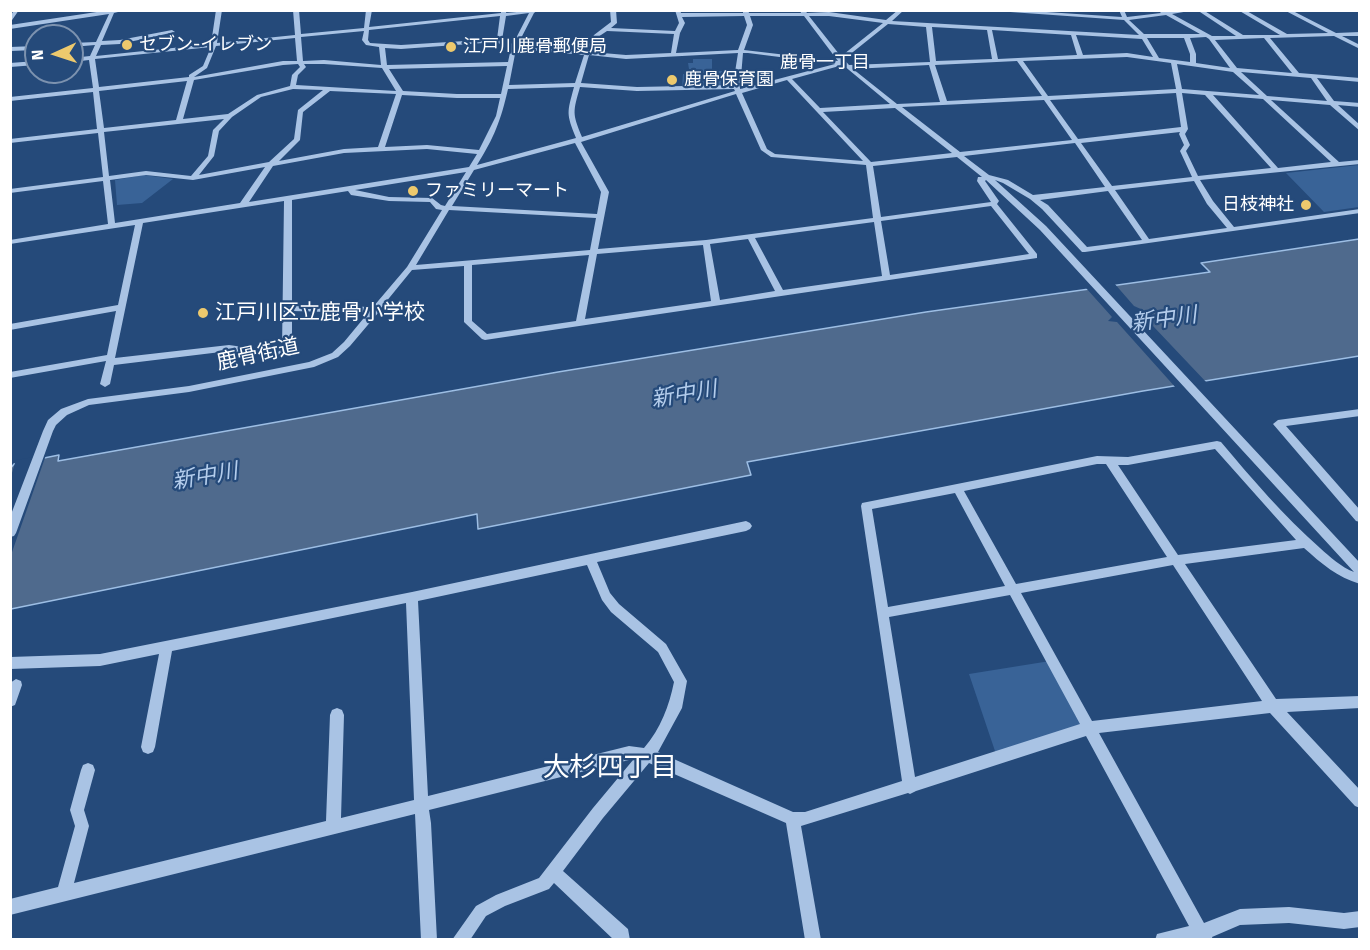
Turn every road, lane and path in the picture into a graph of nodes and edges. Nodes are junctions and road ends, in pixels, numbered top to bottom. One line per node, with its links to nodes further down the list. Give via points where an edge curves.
1 (17, 10): 24 (street)
2 (124, 10): 15 (street)
3 (219, 10): 48 (street)
4 (296, 10): 39 (street)
5 (369, 10): 28 (street)
6 (539, 10): 16 (street)
7 (613, 10): 29 (street, via 614,23)
8 (902, 10): 25 (street)
9 (984, 10): 22 (street)
10 (1121, 10): 23 (street)
11 (1193, 10): 20 (street)
12 (1199, 10): 43 (street)
13 (1240, 10): 37 (street)
14 (1286, 10): 35 (street)
15 (113, 11): 27 (street); 45 (street)
16 (533, 11): 17 (street); 49 (street, 鹿骨街道)
17 (503, 12): 28 (street); 44 (street)
18 (745, 12): 19 (street); 21 (street); 51 (street, via 750,25)
19 (803, 12): 25 (street); 54 (street)
20 (1163, 12): 23 (street); 42 (street)
21 (678, 13): 33 (street, via 682,23)
22 (1033, 13): 23 (street); 31 (street)
23 (1125, 19): 40 (street)
24 (10, 22)
25 (887, 22): 26 (street); 54 (street, via 846,55)
26 (930, 26): 30 (street); 63 (street)
27 (10, 27)
28 (366, 29): 39 (street); 47 (street, via 368,44)
29 (606, 29): 33 (street); 52 (street, via 596,36)
30 (989, 29): 31 (street); 59 (street)
31 (1040, 31): 34 (street)
32 (172, 32): 45 (street)
33 (677, 33): 53 (street)
34 (1073, 34): 40 (street); 56 (street)
35 (1334, 34): 36 (street); 37 (street); 50 (street)
36 (1359, 34)
37 (1286, 35): 38 (street)
38 (1265, 36): 43 (street); 69 (street)
39 (297, 37): 48 (street); 62 (street)
40 (1143, 37): 41 (street); 58 (street)
41 (1187, 37): 42 (street); 65 (street)
42 (1209, 37): 43 (street); 68 (street)
43 (1243, 37)
44 (499, 41): 47 (street); 49 (street)
45 (98, 44): 46 (street); 55 (street)
46 (84, 45)
47 (382, 46): 67 (street)
48 (214, 47): 55 (street); 72 (street, via 205,67)
49 (514, 47): 52 (street); 64 (street, 鹿骨街道)
50 (1359, 47)
51 (741, 50): 53 (street); 66 (street); 79 (street)
52 (588, 54): 53 (street); 74 (street)
53 (673, 55)
54 (838, 56): 66 (street)
55 (92, 58): 57 (street); 77 (street)
56 (1081, 58): 58 (street, via 1126,55); 60 (street)
57 (84, 59)
58 (1157, 59): 61 (street)
59 (995, 60): 60 (street); 63 (street)
60 (1019, 60): 84 (street)
61 (1174, 61): 65 (street); 80 (street)
62 (300, 63): 67 (street); 72 (street); 75 (street, via 303,67 295,75)
63 (932, 63): 66 (street); 87 (street)
64 (510, 64): 67 (street); 76 (street, 鹿骨街道)
65 (1193, 64): 68 (street)
66 (846, 65): 71 (street); 89 (street)
67 (384, 66): 81 (street)
68 (1235, 70): 69 (street); 85 (street)
69 (1298, 76): 70 (street)
70 (1314, 77): 73 (street); 88 (street)
71 (788, 78): 79 (street); 91 (street)
72 (189, 79): 77 (street); 93 (street)
73 (1359, 80)
74 (578, 85): 76 (street); 79 (street); 97 (street, via 571,118)
75 (293, 87): 78 (street); 92 (street, via 259,96)
76 (506, 87): 83 (street, 鹿骨街道)
77 (96, 89): 86 (street); 94 (street)
78 (329, 89): 81 (street); 106 (street, via 300,111 297,140)
79 (737, 90): 97 (street); 104 (street, via 764,150 773,156)
80 (1178, 91): 82 (street); 84 (street); 95 (street)
81 (400, 92): 83 (street); 100 (street)
82 (1207, 93): 85 (street); 108 (street)
83 (504, 96): 101 (street, 鹿骨街道, via 496,125)
84 (1047, 98): 87 (street); 99 (street)
85 (1264, 98): 88 (street); 105 (street)
86 (10, 99)
87 (944, 103): 89 (street)
88 (1333, 104): 90 (street); 96 (street)
89 (896, 105): 91 (street); 102 (street)
90 (1359, 105)
91 (818, 110): 104 (street)
92 (230, 116): 93 (street); 111 (street, via 216,130 211,156)
93 (179, 121): 94 (street)
94 (101, 129): 98 (street); 109 (street)
95 (1185, 129): 99 (street); 112 (street, via 1182,134 1187,145 1183,151)
96 (1359, 129)
97 (579, 140): 107 (street); 122 (street, via 605,192)
98 (10, 141)
99 (1077, 141): 102 (street); 114 (street)
100 (381, 149): 101 (street, via 427,147); 106 (street, via 344,151)
101 (481, 152): 107 (street, 鹿骨街道)
102 (957, 154): 104 (street); 110 (street)
103 (1359, 162): 105 (street)
104 (869, 164): 123 (street)
105 (1337, 164): 108 (street)
106 (269, 166): 111 (street); 119 (street)
107 (471, 169): 113 (street); 120 (street, 鹿骨街道)
108 (1276, 170): 112 (street)
109 (106, 177): 111 (street, via 146,173); 115 (street); 125 (street)
110 (987, 177): 117 (street, via 1005,181); 118 (street, via 981,178 981,182 995,201); 154 (street, via 1028,212)
111 (193, 178)
112 (1195, 178): 114 (street); 126 (street)
113 (350, 188): 116 (street); 120 (street, via 354,193 389,199 432,200)
114 (1110, 189): 117 (street); 128 (street)
115 (10, 190)
116 (288, 198): 119 (street); 138 (street)
117 (1033, 198): 128 (street, via 1085,250)
118 (993, 204): 123 (street); 134 (street, via 1034,256)
119 (243, 205): 124 (street)
120 (446, 208): 122 (street); 133 (street, 鹿骨街道)
121 (1359, 211): 126 (street)
122 (600, 216): 131 (street)
123 (876, 220): 127 (street); 134 (street)
124 (139, 222): 125 (street); 137 (street)
125 (112, 227): 129 (street)
126 (1232, 229): 128 (street)
127 (751, 237): 130 (street); 135 (street)
128 (1147, 241)
129 (10, 242)
130 (706, 242): 131 (street); 136 (street)
131 (593, 252): 132 (street); 140 (street)
132 (468, 263): 133 (street); 140 (street, via 468,322 485,337)
133 (410, 268): 139 (street, 鹿骨街道)
134 (886, 278): 135 (street)
135 (781, 294): 136 (street)
136 (716, 303): 140 (street)
137 (122, 308): 141 (street); 142 (street)
138 (286, 308): 139 (street); 142 (street, via 286,351 279,356 229,348)
139 (378, 310): 150 (street, 鹿骨街道, via 347,344 324,361 189,389 87,402 64,411 48,431)
140 (580, 323)
141 (10, 327)
142 (111, 359): 143 (street); 144 (street)
143 (10, 375)
144 (105, 384)
145 (1359, 412): 148 (street, via 1278,424)
146 (1109, 460): 147 (street); 151 (street, via 1128,461 1217,445); 153 (street)
147 (957, 487): 156 (street); 158 (street, via 866,506)
148 (1359, 518)
149 (746, 526): 152 (street)
150 (10, 532)
151 (1306, 543): 153 (street); 155 (street, via 1344,575)
152 (590, 559): 157 (street); 168 (street, via 606,596 662,648 681,681 675,708)
153 (1175, 560): 156 (street); 164 (street)
154 (1359, 571)
155 (1359, 579)
156 (1014, 590): 158 (street); 166 (street)
157 (412, 597): 159 (street); 172 (street)
158 (882, 613): 170 (street)
159 (167, 646): 160 (street, via 100,660); 167 (street)
160 (10, 663)
161 (16, 685): 162 (street)
162 (10, 701)
163 (1359, 702): 164 (street)
164 (1273, 706): 166 (street); 171 (street)
165 (337, 715): 174 (street)
166 (1089, 728): 170 (street); 179 (street)
167 (148, 747)
168 (648, 754): 172 (street, via 629,753); 173 (street); 175 (street)
169 (88, 770): 176 (street, via 77,810 82,826)
170 (910, 787): 173 (street, via 805,819)
171 (1359, 801)
172 (421, 805): 174 (street); 180 (street)
173 (793, 819): 183 (street)
174 (333, 827): 176 (street)
175 (553, 872): 181 (street, via 544,884 481,911); 182 (street)
176 (64, 894): 177 (street)
177 (10, 907)
178 (1359, 919): 179 (street, via 1240,917)
179 (1203, 935): 184 (street)
180 (429, 939)
181 (460, 939)
182 (622, 939)
183 (813, 939)
184 (1163, 939)

